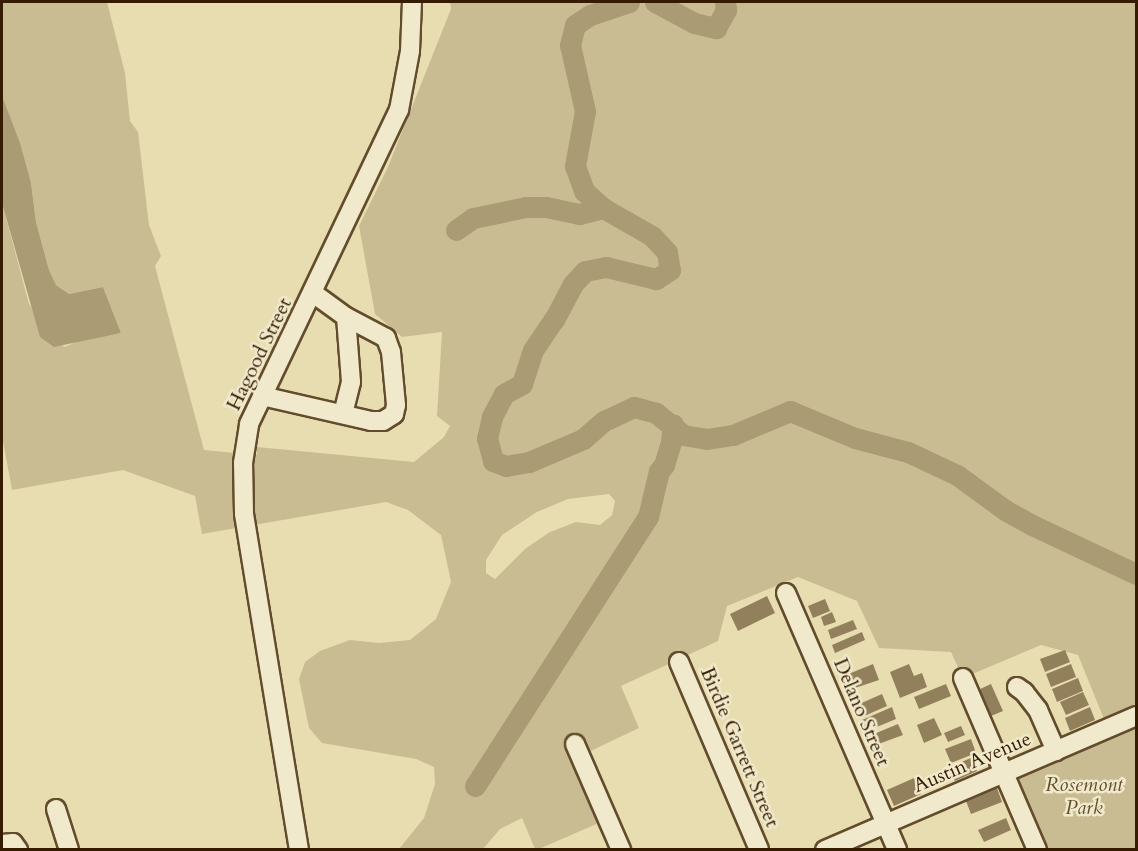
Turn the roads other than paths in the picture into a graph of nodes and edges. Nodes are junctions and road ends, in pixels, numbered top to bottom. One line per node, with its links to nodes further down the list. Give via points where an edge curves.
1 (412, 2): 2 (street, Hagood Street, via 410,51 399,110)
2 (313, 292): 3 (street); 4 (street, Hagood Street)
3 (346, 317): 5 (street, via 352,370); 5 (street, via 378,333 390,345 396,405 394,414 383,421)
4 (262, 396): 5 (street); 19 (street, Hagood Street, via 249,424 243,463 244,513)
5 (343, 414)
6 (786, 593): 15 (street, Delano Street)
7 (679, 662): 21 (street, Birdie Garrett Street)
8 (963, 678): 13 (street)
9 (1017, 687): 12 (street, via 1038,711)
10 (1137, 716): 12 (street, Austin Avenue)
11 (575, 744): 20 (street)
12 (1056, 751): 13 (street, Austin Avenue)
13 (1004, 774): 15 (street, Austin Avenue); 24 (street)
14 (56, 808): 18 (street)
15 (885, 823): 22 (street, Austin Avenue); 23 (street, Delano Street)
16 (2, 844): 17 (street, via 13,843)
17 (18, 849)
18 (69, 849)
19 (298, 849)
20 (621, 849)
21 (759, 849)
22 (825, 849)
23 (897, 849)
24 (1037, 849)

